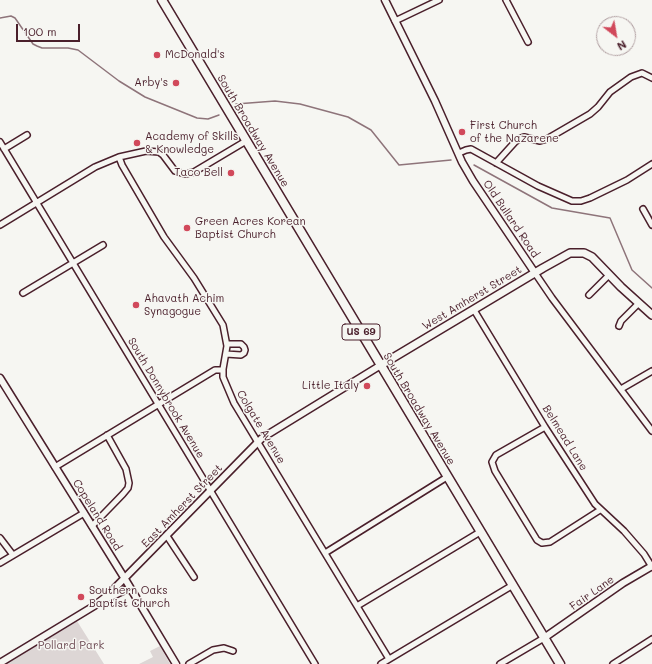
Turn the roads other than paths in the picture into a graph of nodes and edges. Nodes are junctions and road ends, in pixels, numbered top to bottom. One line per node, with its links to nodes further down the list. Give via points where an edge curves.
1 (162, 0): 9 (main road, South Broadway Avenue / US 69)
2 (385, 0): 5 (street, Old Bullard Road)
3 (439, 0): 5 (street)
4 (506, 0): 6 (street)
5 (395, 21): 12 (street, Old Bullard Road)
6 (528, 42)
7 (652, 78): 14 (street, via 642,73 631,77 610,92 590,114 547,139 540,141 521,138)
8 (27, 135): 11 (street)
9 (246, 140): 13 (street, via 194,172 185,174 175,171 159,152 146,151); 32 (main road, South Broadway Avenue / US 69)
10 (0, 142): 11 (street, South Donnybrook Avenue)
11 (4, 148): 16 (street, South Donnybrook Avenue)
12 (459, 153): 14 (street, via 471,150); 22 (street, Old Bullard Road, via 473,181)
13 (119, 157): 16 (street, via 95,167); 30 (street, Colgate Avenue, via 164,237 194,278 219,319 224,328)
14 (496, 163): 15 (street, via 572,201 590,198 627,180)
15 (652, 164)
16 (37, 203): 18 (street); 21 (street, South Donnybrook Avenue)
17 (643, 209): 19 (street)
18 (0, 225)
19 (652, 225)
20 (102, 245): 21 (street)
21 (73, 262): 24 (street); 37 (street, South Donnybrook Avenue)
22 (535, 273): 23 (main road, West Amherst Street, via 576,252 592,257); 27 (main road, West Amherst Street); 36 (street, Old Bullard Road)
23 (609, 275): 25 (street); 26 (main road)
24 (23, 293)
25 (589, 295)
26 (639, 303): 28 (main road); 29 (street)
27 (474, 310): 32 (main road, West Amherst Street); 38 (street, Belmead Lane)
28 (652, 313)
29 (619, 326)
30 (227, 344): 31 (street, Colgate Avenue); 31 (street, via 242,345 245,350 241,355)
31 (226, 354): 33 (street, Colgate Avenue)
32 (381, 365): 41 (street, East Amherst Street); 43 (main road, South Broadway Avenue / US 69)
33 (223, 370): 37 (street, via 215,370); 41 (street, Colgate Avenue, via 228,392)
34 (652, 371): 36 (street)
35 (0, 378): 42 (street, Copeland Road)
36 (621, 389): 39 (street, Old Bullard Road)
37 (158, 404): 40 (street); 44 (street, South Donnybrook Avenue)
38 (545, 427): 45 (street, Belmead Lane); 45 (street, via 496,455 492,462 537,540 542,543 550,542)
39 (652, 431)
40 (107, 435): 42 (street); 47 (street, via 126,469 130,483 123,494)
41 (258, 441): 44 (street, East Amherst Street); 51 (street, Colgate Avenue)
42 (55, 467): 46 (street, Copeland Road)
43 (447, 477): 48 (main road, South Broadway Avenue / US 69); 51 (street)
44 (210, 491): 49 (street, East Amherst Street); 68 (street, South Donnybrook Avenue)
45 (600, 510): 54 (street, Belmead Lane, via 624,531)
46 (84, 513): 47 (street, Copeland Road); 52 (street)
47 (92, 526): 56 (street, Copeland Road)
48 (480, 532): 57 (main road, South Broadway Avenue / US 69); 60 (street)
49 (167, 536): 55 (street); 56 (street, East Amherst Street)
50 (0, 538): 52 (street)
51 (325, 553): 60 (street, Colgate Avenue)
52 (13, 555): 53 (street)
53 (0, 563)
54 (652, 566): 61 (street, Fair Lane, via 618,586)
55 (194, 577)
56 (125, 579): 58 (street, Copeland Road); 59 (street, East Amherst Street)
57 (513, 585): 61 (main road, South Broadway Avenue / US 69); 64 (street)
58 (132, 590): 59 (street, via 125,590); 66 (street, Copeland Road)
59 (103, 600): 65 (street, East Amherst Street)
60 (357, 606): 64 (street, Colgate Avenue)
61 (544, 638): 70 (street); 71 (main road, South Broadway Avenue / US 69)
62 (652, 638): 72 (street)
63 (232, 651): 67 (street, via 224,648 213,650)
64 (389, 659): 69 (street)
65 (0, 663)
66 (176, 664)
67 (189, 664)
68 (315, 664)
69 (381, 664)
70 (500, 664)
71 (560, 664)
72 (613, 664)

